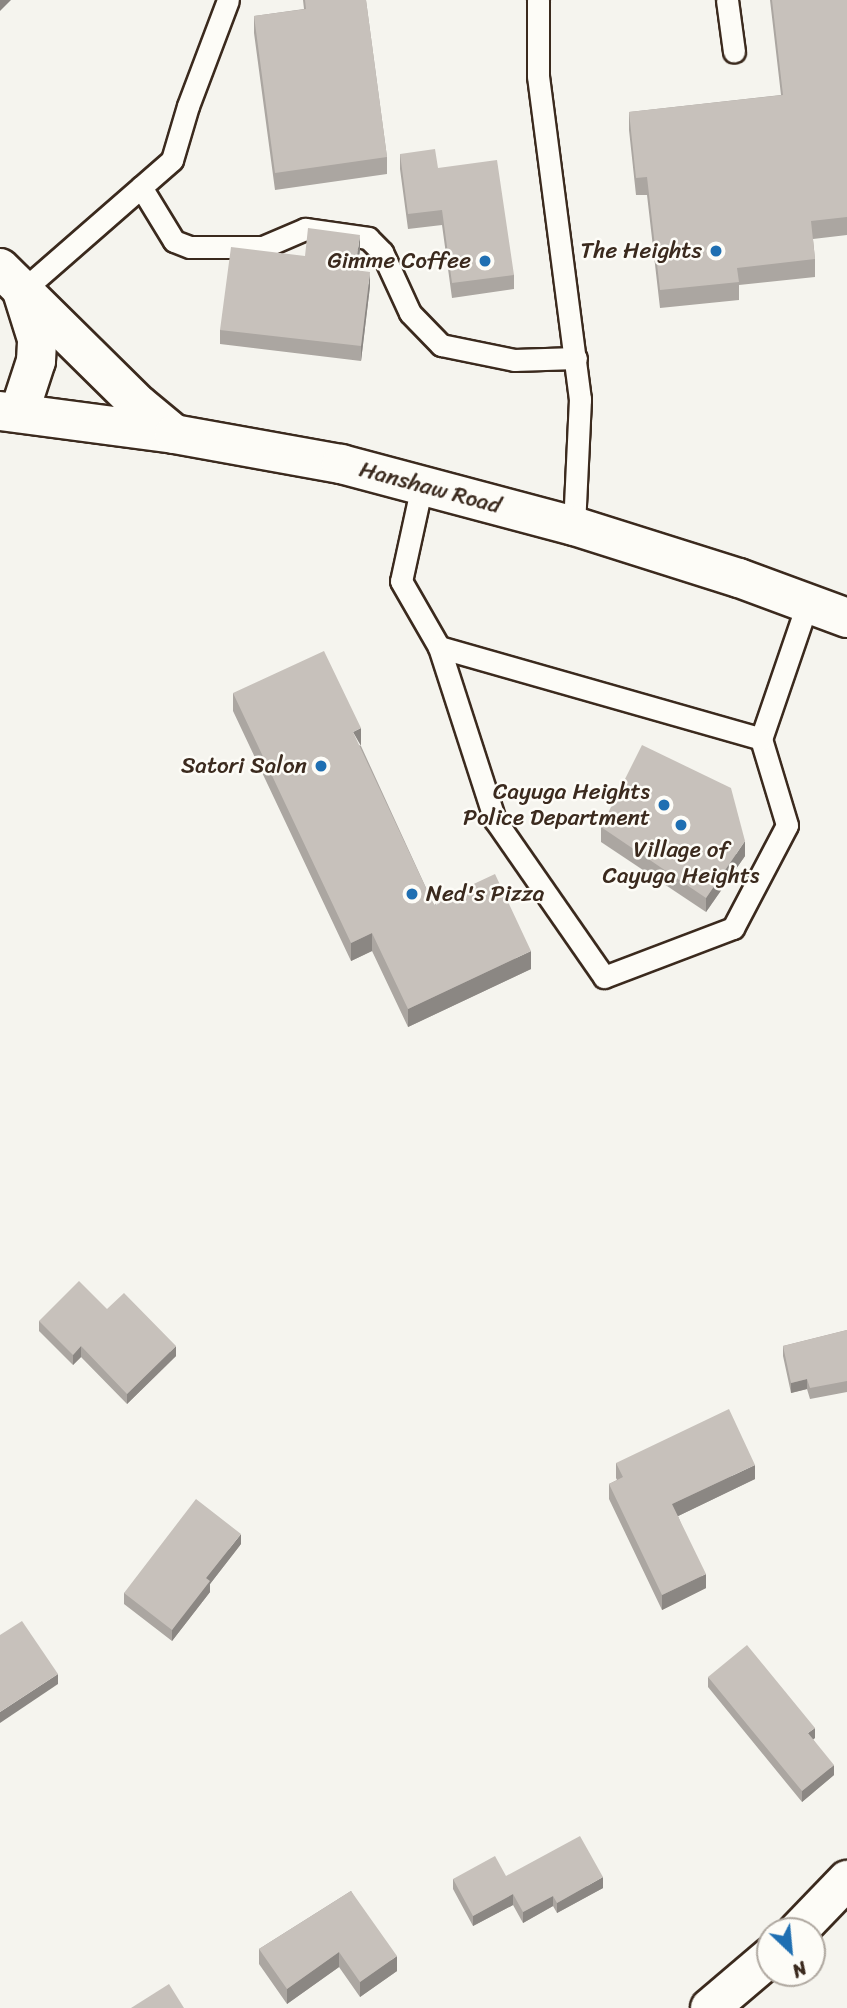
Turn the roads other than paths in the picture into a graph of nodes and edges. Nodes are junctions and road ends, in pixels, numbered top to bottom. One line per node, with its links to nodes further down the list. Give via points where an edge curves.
1 (228, 0): 5 (lane, via 172,160)
2 (538, 0): 7 (lane, via 538,76)
3 (727, 0): 4 (lane)
4 (734, 52)
5 (141, 187): 6 (lane); 7 (lane, via 174,241 190,247 263,247 305,229 368,237 382,252 410,313 441,345 514,360)
6 (11, 280): 8 (street, via 37,339 31,381); 9 (street)
7 (576, 358): 11 (lane, via 580,399)
8 (9, 412): 9 (street, Hanshaw Road)
9 (174, 434): 10 (street, Hanshaw Road, via 341,464)
10 (422, 485): 11 (street, Hanshaw Road); 14 (lane, via 401,581)
11 (574, 526): 12 (street, Hanshaw Road, via 739,578)
12 (807, 605): 13 (street, Hanshaw Road); 15 (lane)
13 (847, 618)
14 (439, 647): 15 (lane); 15 (lane, via 495,820 604,977 733,928 788,825)
15 (761, 739)
16 (847, 1880): 17 (street)
17 (811, 1917)
18 (756, 1969): 19 (street)
19 (710, 2008)

